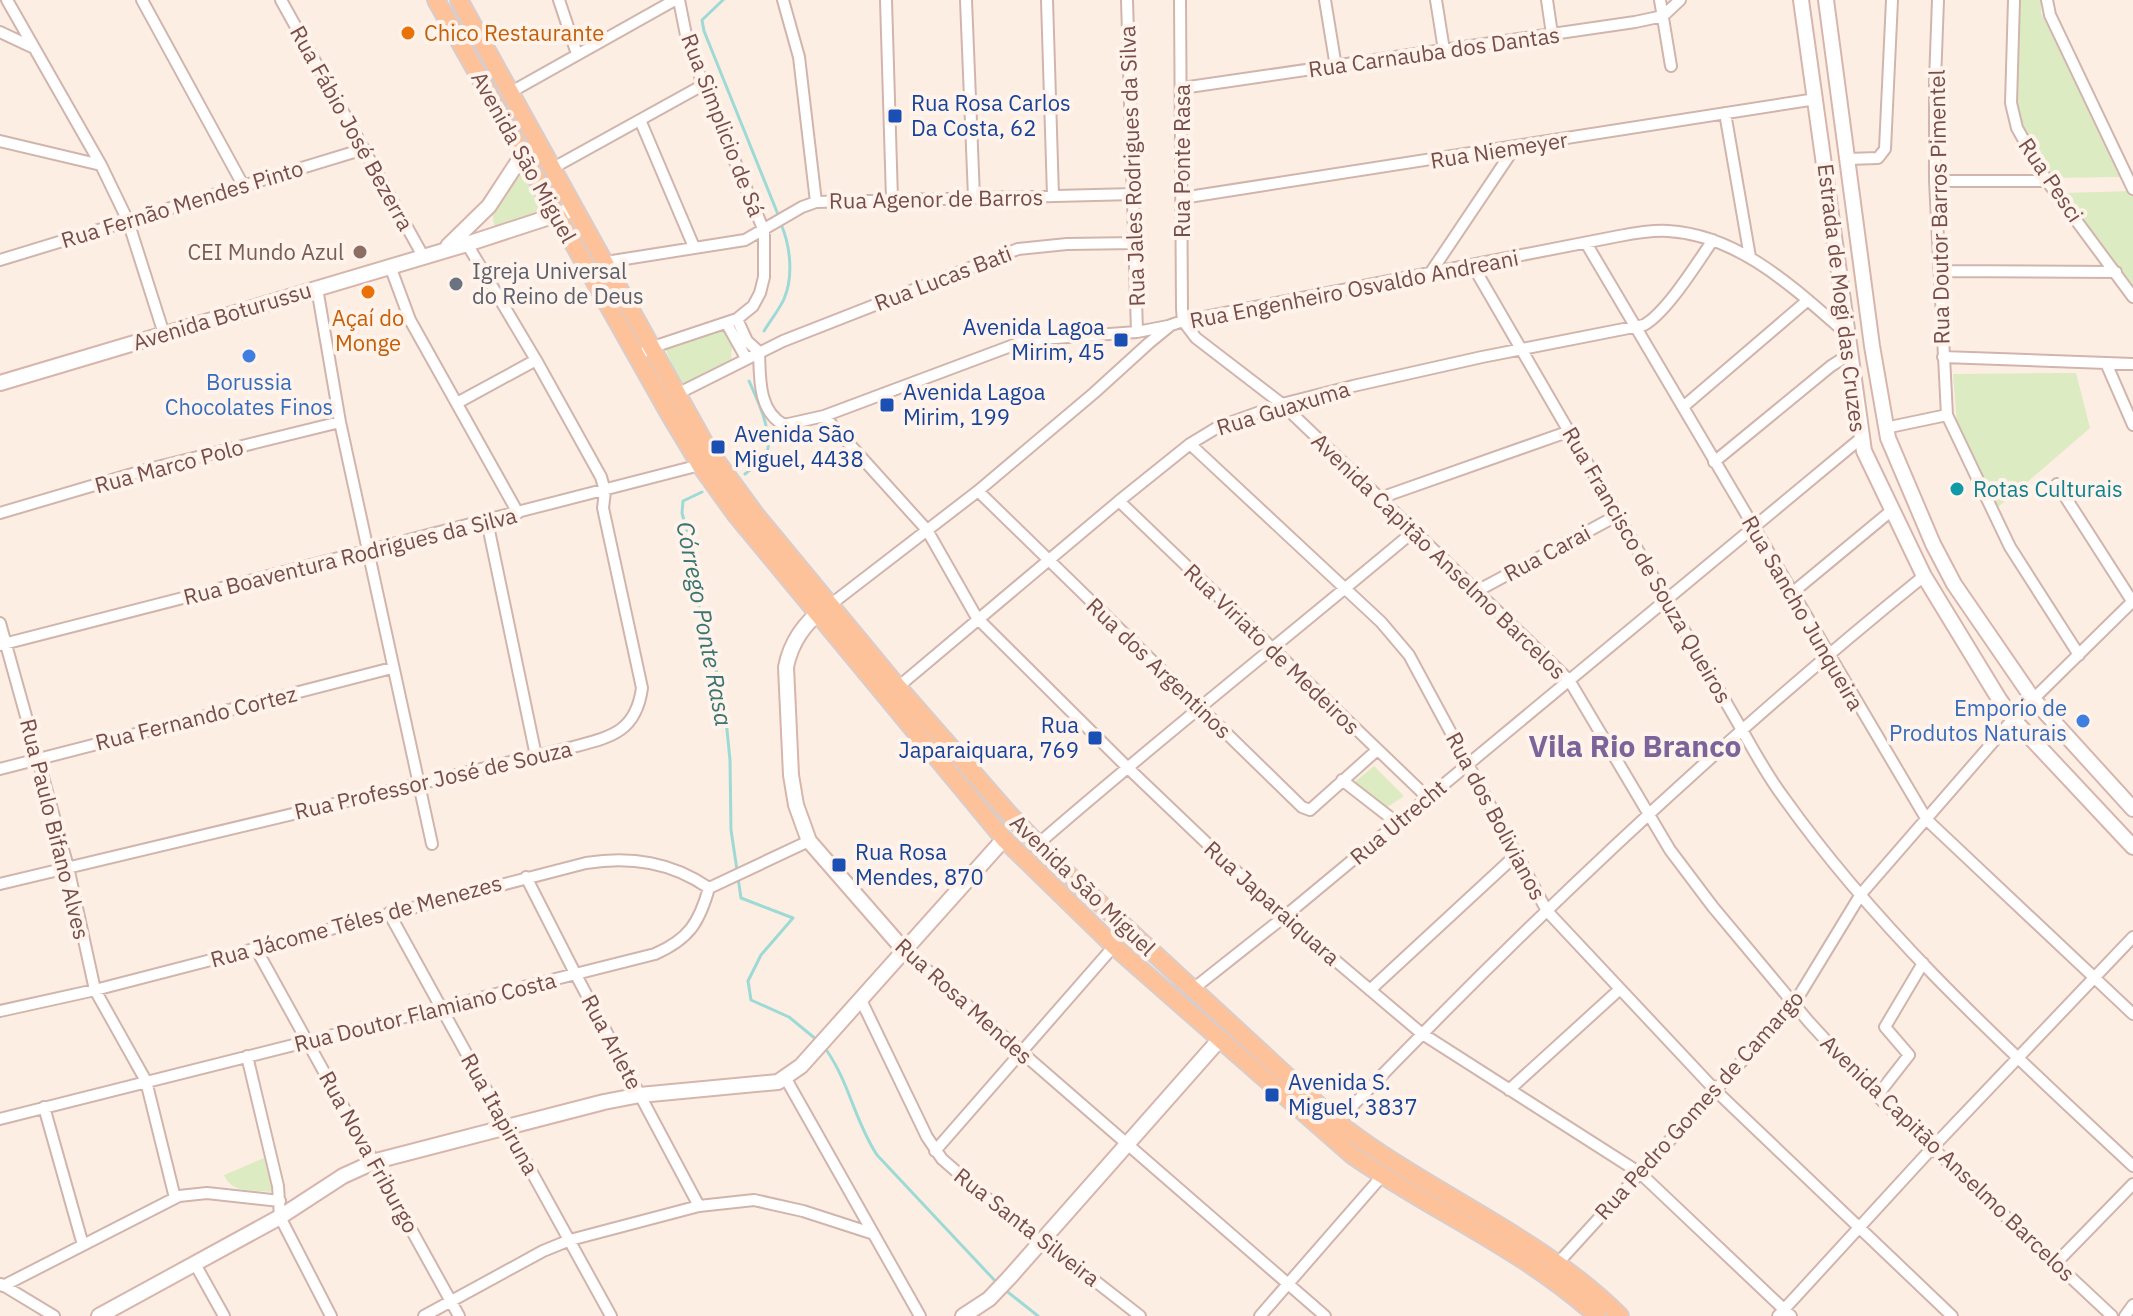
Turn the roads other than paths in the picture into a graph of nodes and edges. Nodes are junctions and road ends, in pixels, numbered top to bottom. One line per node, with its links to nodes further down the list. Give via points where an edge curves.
1 (7, 0): 28 (street)
2 (142, 0): 50 (street)
3 (281, 0): 41 (street, Rua Fábio José Bezerra)
4 (436, 0): 43 (main road, Avenida São Miguel)
5 (459, 0): 35 (main road, Avenida São Miguel)
6 (559, 0): 30 (street)
7 (677, 0): 30 (street); 33 (street, Rua Simplicio de Sá)
8 (783, 0): 57 (street, via 799,57)
9 (886, 0): 56 (street)
10 (966, 0): 54 (street)
11 (1047, 0): 53 (street)
12 (1127, 0): 52 (street, Rua Jales Rodrigues da Silva)
13 (1180, 0): 34 (street, Rua Ponte Rasa)
14 (1325, 0): 32 (street)
15 (1436, 0): 29 (street)
16 (1547, 0): 27 (street)
17 (1660, 0): 25 (street)
18 (1680, 0): 25 (street)
19 (1801, 0): 36 (main road, Estrada de Mogi das Cruzes)
20 (1826, 0): 44 (main road, Estrada de Mogi das Cruzes)
21 (1892, 0): 44 (street, via 1885,149 1878,158)
22 (1938, 0): 48 (street, Rua Doutor Barros Pimentel)
23 (2014, 0): 49 (street, Rua Pesci, via 2012,115)
24 (2047, 0): 47 (street)
25 (1663, 16): 27 (street, Rua Carnauba dos Dantas); 31 (street)
26 (0, 32): 28 (street)
27 (1552, 34): 29 (street, Rua Carnauba dos Dantas)
28 (34, 48): 45 (street)
29 (1444, 50): 32 (street, Rua Carnauba dos Dantas)
30 (577, 54): 35 (street)
31 (1671, 66)
32 (1336, 67): 34 (street, Rua Carnauba dos Dantas)
33 (703, 85): 38 (street); 62 (street, Rua Simplicio de Sá)
34 (1182, 88): 55 (street, Rua Ponte Rasa)
35 (511, 92): 42 (main road, Avenida São Miguel)
36 (1816, 99): 37 (street, Rua Niemeyer); 88 (main road, Estrada de Mogi das Cruzes)
37 (1725, 113): 40 (street, Rua Niemeyer); 71 (street)
38 (640, 120): 46 (street); 68 (street)
39 (0, 141): 45 (street)
40 (1515, 147): 55 (street, Rua Niemeyer); 77 (street)
41 (364, 149): 50 (street, Rua Fernão Mendes Pinto); 70 (street, Rua Fábio José Bezerra)
42 (544, 152): 43 (main road); 46 (main road, Avenida São Miguel)
43 (523, 154): 58 (main road, Avenida Boturussu); 60 (main road, Avenida São Miguel)
44 (1847, 159): 108 (main road, Estrada de Mogi das Cruzes)
45 (101, 165): 61 (street)
46 (553, 168): 59 (main road, Avenida São Miguel)
47 (2129, 171): 51 (street)
48 (1935, 181): 49 (street); 76 (street, Rua Doutor Barros Pimentel)
49 (2047, 181): 78 (street, Rua Pesci)
50 (243, 185): 61 (street, Rua Fernão Mendes Pinto)
51 (2133, 189)
52 (1134, 194): 53 (street, Rua Agenor de Barros); 65 (street, Rua Jales Rodrigues da Silva)
53 (1053, 196): 54 (street, Rua Agenor de Barros)
54 (974, 197): 56 (street, Rua Agenor de Barros)
55 (1182, 198): 82 (street, Rua Ponte Rasa)
56 (892, 199): 57 (street, Rua Agenor de Barros)
57 (816, 202): 62 (street, Rua Agenor de Barros)
58 (489, 206): 63 (main road, via 492,223); 69 (main road, Avenida Boturussu)
59 (575, 207): 60 (main road, Avenida Boturussu); 73 (main road, Avenida São Miguel)
60 (557, 216): 63 (main road, Avenida Boturussu); 93 (main road, Avenida São Miguel)
61 (128, 221): 72 (street, Rua Fernão Mendes Pinto); 87 (street)
62 (766, 229): 68 (street, Rua Agenor de Barros, via 745,240); 83 (street, via 760,293)
63 (504, 233): 67 (main road, Avenida Boturussu)
64 (1713, 240): 66 (street, Rua Engenheiro Osvaldo Andreani, via 1659,230); 71 (street, Rua Engenheiro Osvaldo Andreani); 85 (street, via 1650,322)
65 (1136, 243): 86 (street, Rua Jales Rodrigues da Silva); 91 (street, Rua Lucas Bati, via 1018,249)
66 (1586, 243): 75 (street, Rua Engenheiro Osvaldo Andreani); 85 (street, Rua Sancho Junqueira)
67 (467, 244): 69 (main road, Avenida Boturussu); 96 (street)
68 (694, 247): 73 (street, Rua Agenor de Barros)
69 (444, 249): 70 (main road, Avenida Boturussu)
70 (423, 256): 74 (main road, Avenida Boturussu)
71 (1750, 257): 81 (street, Rua Engenheiro Osvaldo Andreani)
72 (0, 260)
73 (606, 262): 89 (main road, Avenida São Miguel)
74 (390, 266): 79 (main road, Avenida Boturussu); 101 (street, via 410,320)
75 (1473, 266): 77 (street, Rua Engenheiro Osvaldo Andreani); 90 (street, Rua Francisco de Souza Queiros)
76 (1940, 271): 78 (street); 94 (street, Rua Doutor Barros Pimentel)
77 (1431, 272): 82 (street, Rua Engenheiro Osvaldo Andreani)
78 (2116, 272): 80 (street, Rua Pesci)
79 (317, 288): 87 (main road, Avenida Boturussu); 106 (street)
80 (2133, 297)
81 (1808, 300): 88 (street, Rua Engenheiro Osvaldo Andreani); 103 (street)
82 (1183, 321): 84 (street, Rua Engenheiro Osvaldo Andreani); 102 (street, Avenida Capitão Anselmo Barcelos, via 1196,338)
83 (732, 322): 89 (street); 91 (street); 95 (street)
84 (1171, 325): 86 (street); 116 (street, Rua Engenheiro Osvaldo Andreani)
85 (1636, 328): 90 (street, Rua Guaxuma); 103 (street, Rua Sancho Junqueira)
86 (1137, 332): 105 (street, via 1027,340)
87 (164, 334): 99 (main road, Avenida Boturussu)
88 (1848, 335): 92 (main road, Estrada de Mogi das Cruzes)
89 (653, 347): 93 (street); 100 (main road, Avenida São Miguel)
90 (1523, 349): 102 (street, Rua Guaxuma); 109 (street, Rua Francisco de Souza Queiros)
91 (759, 352): 95 (street, Rua Lucas Bati); 105 (street, via 765,404 776,421 795,424)
92 (1850, 354): 110 (main road, Estrada de Mogi das Cruzes); 112 (street)
93 (637, 356): 113 (main road, Avenida São Miguel)
94 (1943, 357): 97 (street); 104 (street, Rua Doutor Barros Pimentel)
95 (746, 358): 100 (street, Rua Lucas Bati)
96 (536, 360): 101 (street); 115 (street, via 594,461)
97 (2106, 363): 98 (street); 107 (street)
98 (2133, 364)
99 (0, 383)
100 (677, 394): 135 (main road, Avenida São Miguel, via 709,451)
101 (457, 403): 121 (street)
102 (1282, 404): 111 (street, Rua Guaxuma, via 1218,427); 117 (street, Avenida Capitão Anselmo Barcelos)
103 (1683, 407): 112 (street, Rua Sancho Junqueira)
104 (1947, 415): 108 (street); 141 (street, via 2010,547)
105 (824, 416): 125 (street, Rua Japaraiquara)
106 (340, 422): 120 (street, Rua Marco Polo); 127 (street)
107 (2133, 425)
108 (1885, 428): 145 (main road, Estrada de Mogi das Cruzes, via 1942,561)
109 (1570, 431): 117 (street); 122 (street, Rua Francisco de Souza Queiros)
110 (1860, 439): 119 (main road, Estrada de Mogi das Cruzes); 124 (street, Rua Utrecht)
111 (1190, 444): 118 (street, Rua Guaxuma); 130 (street, Rua dos Bolivianos)
112 (1714, 462): 124 (street, Rua Sancho Junqueira)
113 (700, 465): 115 (street, Rua Boaventura Rodrigues da Silva); 135 (main road, Avenida São Miguel, via 719,494)
114 (2057, 484): 134 (street)
115 (605, 491): 121 (street, Rua Boaventura Rodrigues da Silva); 150 (street, Rua Professor José de Souza, via 603,508 642,688 640,705 614,734)
116 (978, 491): 125 (street, Rua Engenheiro Osvaldo Andreani); 128 (street, Rua dos Argentinos)
117 (1380, 498): 126 (street, Avenida Capitão Anselmo Barcelos)
118 (1119, 501): 128 (street, Rua Guaxuma); 139 (street, Rua Viriato de Medeiros)
119 (1891, 511): 129 (main road, Estrada de Mogi das Cruzes); 132 (street)
120 (0, 513)
121 (518, 513): 123 (street, Rua Boaventura Rodrigues da Silva)
122 (1618, 515): 131 (street, Rua Carai); 133 (street, Rua Francisco de Souza Queiros)
123 (487, 521): 127 (street, Rua Boaventura Rodrigues da Silva); 150 (street)
124 (1754, 528): 132 (street, Rua Sancho Junqueira); 133 (street, Rua Utrecht)
125 (927, 530): 135 (street, Rua Engenheiro Osvaldo Andreani); 136 (street, Rua Japaraiquara)
126 (1414, 531): 130 (street); 131 (street, Avenida Capitão Anselmo Barcelos)
127 (368, 553): 138 (street, Rua Boaventura Rodrigues da Silva); 142 (street)
128 (1049, 561): 136 (street, Rua Guaxuma); 146 (street, Rua dos Argentinos)
129 (1924, 576): 140 (street); 147 (main road, Estrada de Mogi das Cruzes)
130 (1345, 588): 139 (street); 152 (street, Rua dos Bolivianos, via 1409,655)
131 (1477, 591): 143 (street, Avenida Capitão Anselmo Barcelos)
132 (1792, 593): 140 (street, Rua Sancho Junqueira)
133 (1667, 600): 143 (street, Rua Utrecht); 148 (street, Rua Francisco de Souza Queiros)
134 (2133, 601): 141 (street, Rua Pedro Gomes de Camargo)
135 (823, 609): 144 (main road, Avenida São Miguel); 162 (main road, Avenida São Miguel); 163 (main road, Rua Rosa Mendes, via 794,643 786,677 791,775)
136 (977, 618): 144 (street, Rua Guaxuma); 153 (street, Rua Japaraiquara)
137 (0, 623): 138 (street, Rua Paulo Bifano Alves)
138 (3, 644): 151 (street, Rua Paulo Bifano Alves)
139 (1273, 650): 146 (street); 149 (street, Rua Viriato de Medeiros)
140 (1828, 655): 148 (street); 160 (street, Rua Sancho Junqueira)
141 (2079, 655): 145 (street, Rua Pedro Gomes de Camargo)
142 (392, 668): 151 (street, Rua Fernando Cortez); 156 (street)
143 (1569, 680): 152 (street, Rua Utrecht); 159 (street, Avenida Capitão Anselmo Barcelos)
144 (898, 687): 165 (main road, Avenida São Miguel)
145 (2033, 699): 147 (street, Rua Pedro Gomes de Camargo); 158 (main road, Estrada de Mogi das Cruzes)
146 (1201, 708): 153 (street); 155 (street, Rua dos Argentinos, via 1306,810)
147 (2013, 719): 160 (street, Rua Pedro Gomes de Camargo); 166 (main road, Estrada de Mogi das Cruzes)
148 (1742, 730): 159 (street); 173 (street, Rua Francisco de Souza Queiros, via 1783,797)
149 (1376, 751): 155 (street); 157 (street, Rua Viriato de Medeiros)
150 (536, 756): 156 (street, Rua Professor José de Souza)
151 (38, 759): 154 (street, Rua Fernando Cortez); 169 (street, Rua Paulo Bifano Alves)
152 (1469, 764): 157 (street, Rua Utrecht); 167 (street, Rua dos Bolivianos)
153 (1127, 767): 165 (street); 176 (street, Rua Japaraiquara)
154 (0, 769)
155 (1342, 780): 161 (street)
156 (418, 785): 164 (street); 169 (street, Rua Professor José de Souza)
157 (1427, 797): 161 (street, Rua Utrecht)
158 (2133, 809)
159 (1648, 817): 174 (street); 189 (street, Avenida Capitão Anselmo Barcelos, via 1699,889)
160 (1927, 820): 173 (street, Rua Pedro Gomes de Camargo); 183 (street, Rua Sancho Junqueira)
161 (1396, 822): 176 (street, Rua Utrecht)
162 (1004, 839): 168 (main road, via 1017,832); 178 (main road, Avenida São Miguel); 180 (main road)
163 (809, 841): 172 (street); 180 (main road, Rua Rosa Mendes)
164 (432, 844)
165 (1038, 844): 168 (main road, Avenida São Miguel)
166 (2133, 847)
167 (1516, 855): 174 (street, Rua dos Bolivianos); 187 (street)
168 (1055, 862): 184 (main road, Avenida São Miguel)
169 (68, 867): 171 (street, Rua Professor José de Souza); 186 (street, Rua Paulo Bifano Alves)
170 (526, 877): 172 (street, Rua Jácome Téles de Menezes, via 615,858 664,866); 175 (street, Rua Jácome Téles de Menezes); 182 (street, Rua Arlete)
171 (0, 884)
172 (709, 888): 182 (street, Rua Doutor Flamiano Costa, via 701,914 673,946)
173 (1861, 894): 181 (street, Rua Francisco de Souza Queiros); 189 (street, Rua Pedro Gomes de Camargo)
174 (1547, 911): 185 (street, Rua dos Bolivianos); 193 (street)
175 (389, 913): 179 (street, Rua Jácome Téles de Menezes); 190 (street, Rua Itapiruna)
176 (1284, 917): 184 (street, Rua Utrecht); 187 (street, Rua Japaraiquara)
177 (2133, 937): 183 (street)
178 (1114, 946): 194 (main road, Avenida São Miguel); 196 (street)
179 (255, 947): 186 (street, Rua Jácome Téles de Menezes); 195 (street, Rua Nova Friburgo)
180 (904, 950): 188 (main road); 196 (street, Rua Rosa Mendes)
181 (1923, 963): 198 (street, Rua Francisco de Souza Queiros); 204 (street, via 1885,1027 1909,1055)
182 (576, 975): 190 (street, Rua Doutor Flamiano Costa); 203 (street, Rua Arlete)
183 (2094, 977): 192 (street, Rua Sancho Junqueira); 198 (street)
184 (1193, 989): 207 (main road, Avenida São Miguel)
185 (1620, 989): 201 (street); 202 (street, Rua dos Bolivianos)
186 (95, 990): 191 (street, Rua Jácome Téles de Menezes); 200 (street, Rua Paulo Bifano Alves)
187 (1370, 990): 193 (street, Rua Japaraiquara)
188 (861, 1000): 199 (main road); 211 (street, Rua Santa Silveira)
189 (1794, 1004): 202 (street, Rua Pedro Gomes de Camargo); 204 (street, Avenida Capitão Anselmo Barcelos)
190 (441, 1008): 195 (street, Rua Doutor Flamiano Costa); 208 (street, Rua Itapiruna)
191 (0, 1011)
192 (2133, 1014)
193 (1421, 1033): 201 (street, Rua Japaraiquara); 207 (street)
194 (1220, 1039): 209 (main road); 215 (main road, Avenida São Miguel)
195 (307, 1041): 197 (street, Rua Doutor Flamiano Costa); 212 (street, Rua Nova Friburgo)
196 (1021, 1052): 209 (street, Rua Rosa Mendes); 211 (street)
197 (247, 1056): 200 (street, Rua Doutor Flamiano Costa); 219 (street)
198 (2019, 1059): 210 (street); 213 (street, Rua Francisco de Souza Queiros)
199 (786, 1079): 203 (main road); 223 (street)
200 (146, 1081): 205 (street, Rua Doutor Flamiano Costa); 218 (street, Rua Paulo Bifano Alves)
201 (1509, 1090): 214 (street, Rua Japaraiquara)
202 (1715, 1090): 214 (street, Rua Pedro Gomes de Camargo); 222 (street, Rua dos Bolivianos)
203 (640, 1095): 208 (main road); 220 (street, Rua Arlete)
204 (1877, 1096): 210 (street, Avenida Capitão Anselmo Barcelos)
205 (44, 1107): 206 (street, Rua Doutor Flamiano Costa); 226 (street)
206 (0, 1119)
207 (1337, 1122): 216 (main road, Avenida São Miguel)
208 (506, 1126): 212 (main road); 224 (street, Rua Itapiruna)
209 (1126, 1144): 225 (main road); 231 (street, Rua Rosa Mendes)
210 (1933, 1147): 222 (street); 228 (street, Avenida Capitão Anselmo Barcelos)
211 (935, 1151): 225 (street, Rua Santa Silveira, via 1003,1214)
212 (376, 1161): 221 (main road); 232 (street, Rua Nova Friburgo)
213 (2133, 1166)
214 (1640, 1173): 227 (street, Rua Pedro Gomes de Camargo); 235 (street, Rua Japaraiquara)
215 (1382, 1176): 216 (main road, via 1392,1169); 231 (street); 248 (main road, Avenida São Miguel, via 1542,1273)
216 (1416, 1177): 227 (main road, Avenida São Miguel)
217 (2133, 1184): 228 (street)
218 (175, 1198): 219 (street, via 207,1193); 226 (street)
219 (280, 1201): 221 (street)
220 (699, 1206): 223 (street, via 754,1200); 224 (street)
221 (280, 1217): 229 (main road); 239 (street)
222 (1859, 1230): 235 (street); 250 (street, Rua dos Bolivianos)
223 (871, 1233): 243 (street)
224 (570, 1240): 232 (street); 242 (street, Rua Itapiruna)
225 (1042, 1241): 244 (main road, via 989,1299); 245 (street, Rua Santa Silveira)
226 (83, 1245): 230 (street)
227 (1558, 1263): 249 (main road, Avenida São Miguel)
228 (2056, 1263): 251 (street, Avenida Capitão Anselmo Barcelos)
229 (195, 1264): 234 (main road); 238 (street)
230 (2, 1285): 236 (street)
231 (1288, 1285): 246 (street); 247 (street, Rua Rosa Mendes)
232 (451, 1301): 240 (street); 241 (street, Rua Nova Friburgo)
233 (2133, 1305): 252 (street)
234 (118, 1311): 237 (main road)
235 (1784, 1314)
236 (54, 1316)
237 (99, 1316)
238 (224, 1316)
239 (331, 1316)
240 (424, 1316)
241 (459, 1316)
242 (611, 1316)
243 (917, 1316)
244 (963, 1316)
245 (1140, 1316)
246 (1260, 1316)
247 (1325, 1316)
248 (1597, 1316)
249 (1620, 1316)
250 (1952, 1316)
251 (2112, 1316)
252 (2125, 1316)

